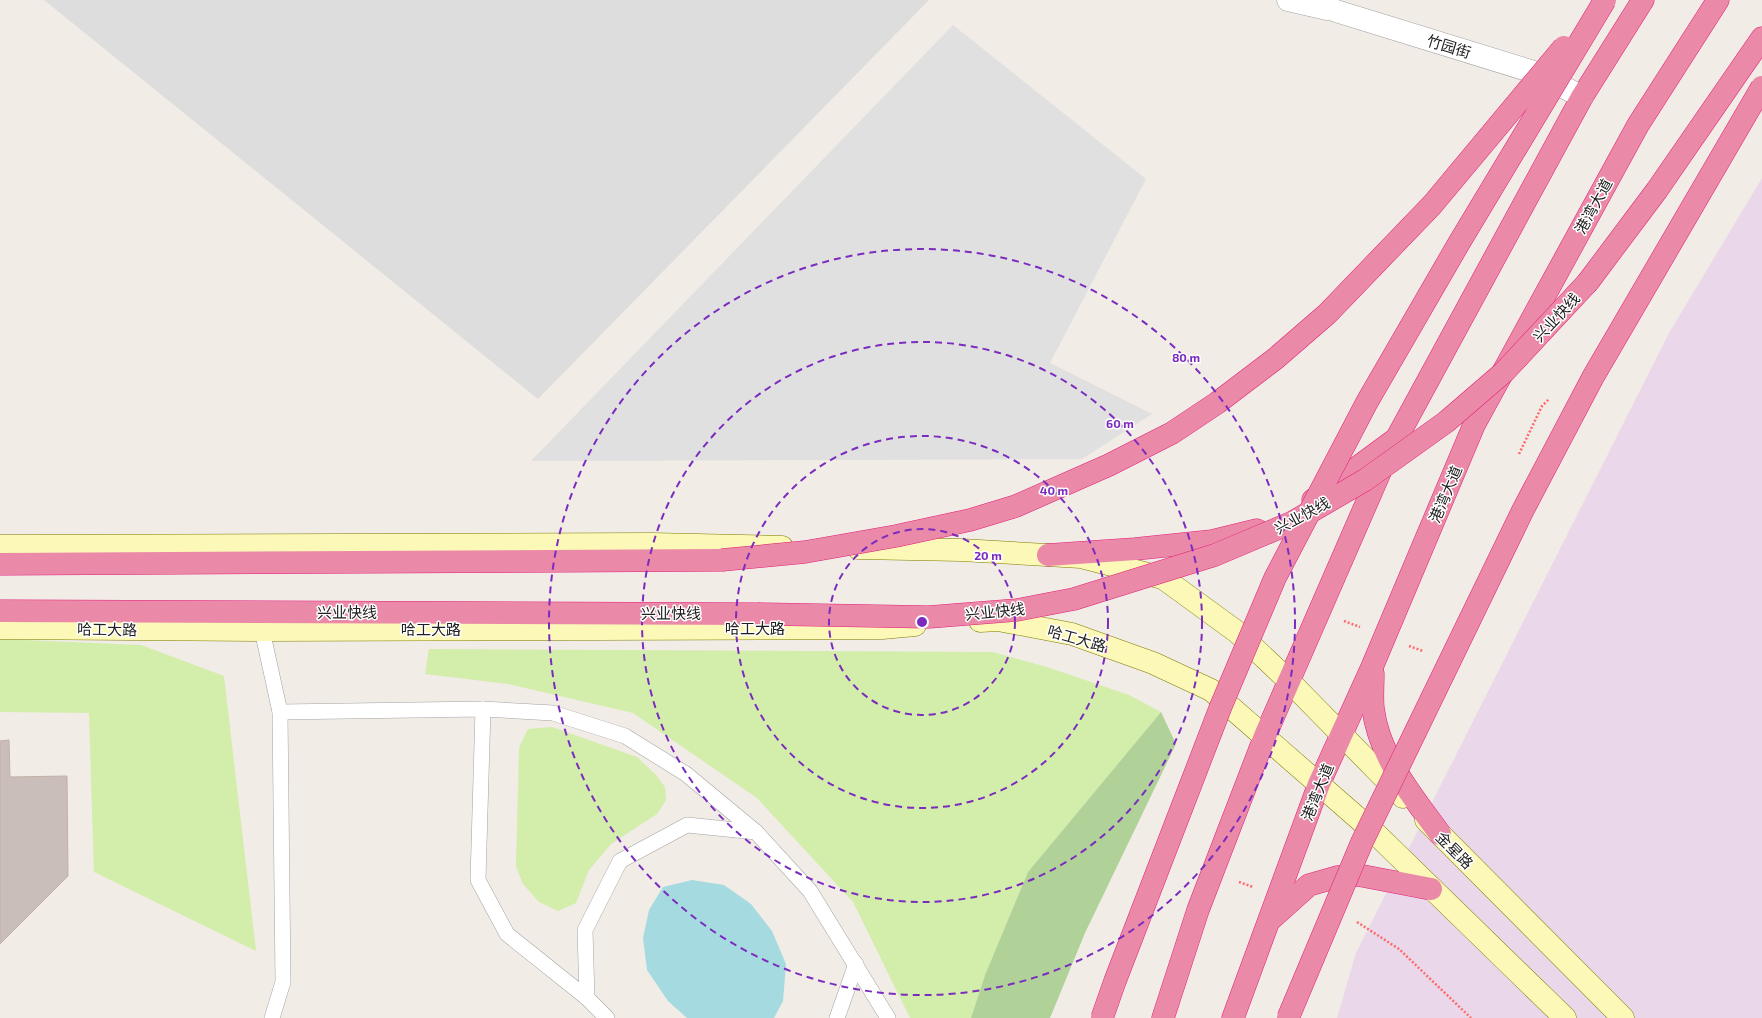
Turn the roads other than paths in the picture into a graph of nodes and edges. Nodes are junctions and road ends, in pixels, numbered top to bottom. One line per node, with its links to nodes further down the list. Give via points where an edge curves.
1 (1288, 0): 6 (street)
2 (1314, 0): 6 (street, 竹园街)
3 (1605, 0): 13 (highway, bridge, via 1432,204 1327,314 1275,359 1172,433 1109,465 1016,506 970,520 805,552 722,560); 34 (highway, bridge, via 1366,402 1275,578 1221,706)
4 (1643, 0): 9 (highway)
5 (1718, 0): 17 (highway, 港湾大道, via 1638,125 1474,425)
6 (1336, 11): 9 (street, 竹园街, via 1537,73)
7 (1762, 38): 14 (highway, 兴业快线, bridge, via 1657,190 1588,282 1504,372 1446,422 1365,480 1293,522 1215,555 1131,583 1074,599 1017,610 930,617)
8 (1762, 87): 37 (highway, bridge, via 1593,377 1524,510 1362,842)
9 (1582, 96): 10 (highway)
10 (1396, 440): 12 (highway, via 1278,525 1212,541); 18 (highway)
11 (0, 546): 12 (street, via 652,544 961,550)
12 (1048, 555): 18 (street, via 1081,557 1163,578 1237,632)
13 (0, 564)
14 (0, 610)
15 (0, 628): 16 (street, 哈工大路)
16 (262, 630): 20 (lane); 21 (street, 哈工大路, via 882,628 998,620 1072,634 1152,662 1210,690)
17 (1372, 667): 22 (highway, 港湾大道); 25 (highway, via 1373,708 1382,745 1397,774)
18 (1289, 681): 21 (highway); 22 (street, 金星路)
19 (483, 709): 20 (lane); 24 (lane, via 553,713 625,736 686,774); 29 (lane, via 478,880 507,934)
20 (280, 712): 30 (lane, via 283,982)
21 (1265, 736): 23 (street, 哈工大路); 35 (highway, via 1198,910)
22 (1342, 736): 23 (highway, 港湾大道); 25 (street, 金星路)
23 (1319, 784): 26 (street); 27 (highway, 港湾大道)
24 (756, 832): 28 (lane, via 810,891); 29 (lane, via 687,825 620,861 585,930)
25 (1440, 834): 39 (street, 金星路)
26 (1431, 889): 27 (highway, via 1358,875 1337,877 1309,885); 38 (street)
27 (1268, 922): 36 (highway, 港湾大道)
28 (856, 964): 32 (lane); 33 (lane)
29 (587, 998): 31 (lane)
30 (272, 1018)
31 (607, 1018)
32 (837, 1018)
33 (888, 1018)
34 (1102, 1018)
35 (1163, 1018)
36 (1233, 1018)
37 (1288, 1018)
38 (1565, 1018)
39 (1623, 1018)

